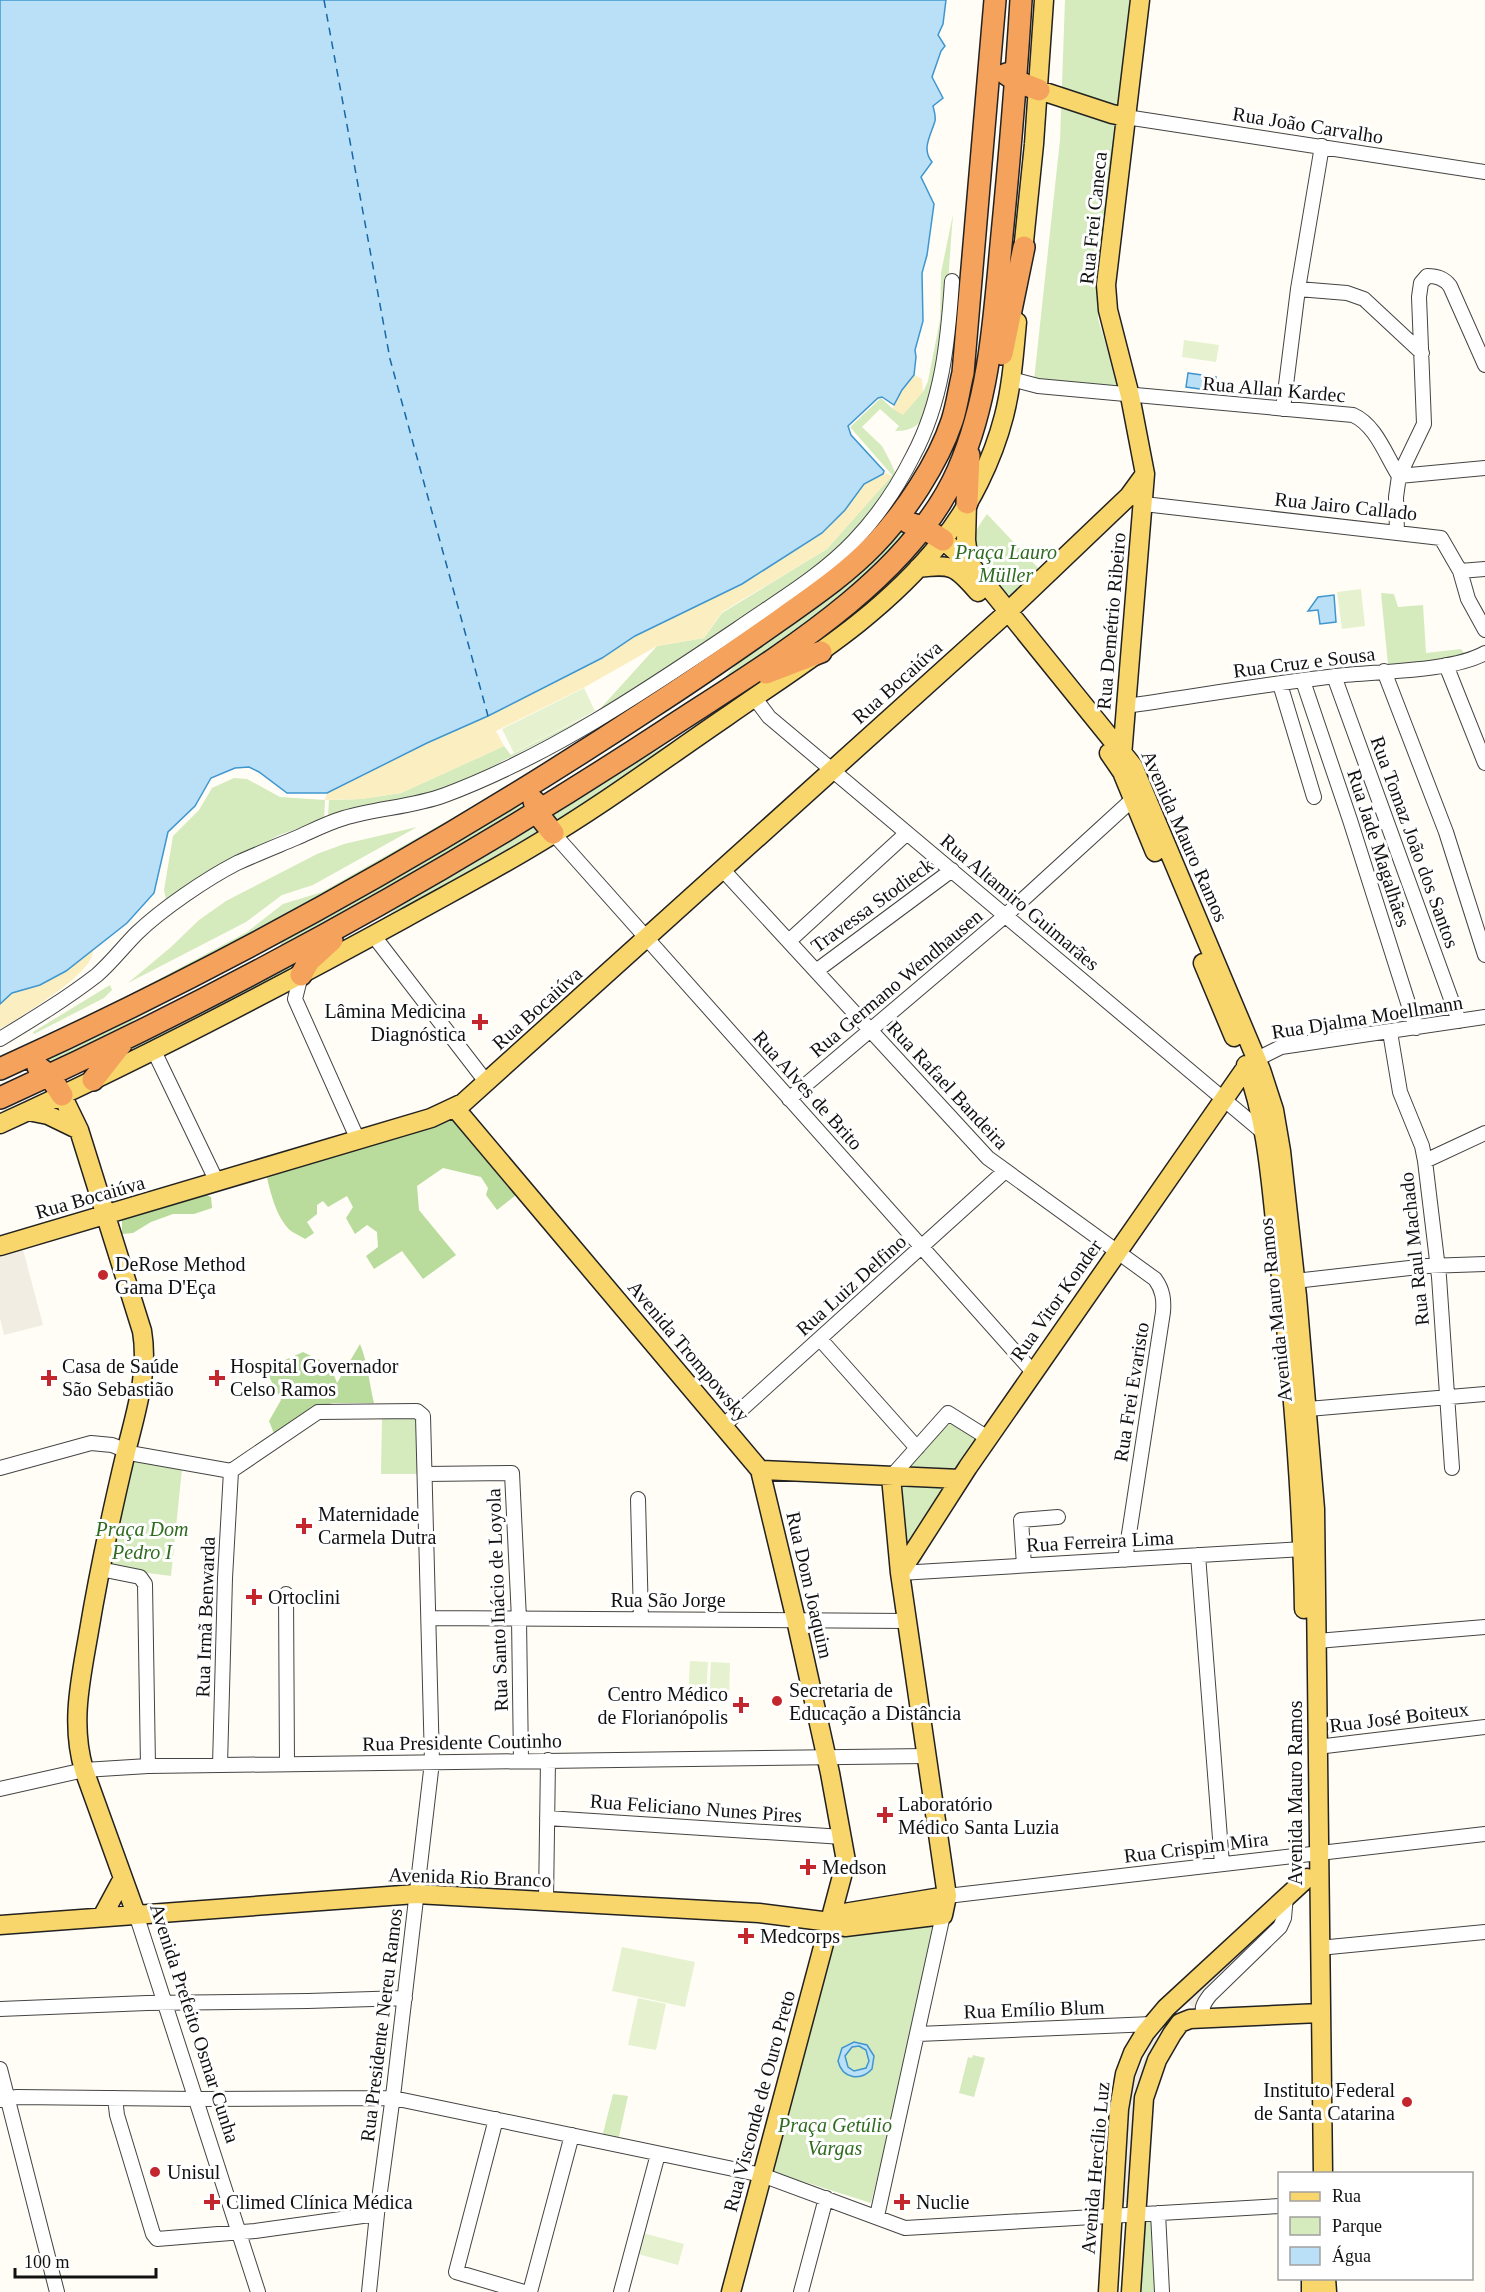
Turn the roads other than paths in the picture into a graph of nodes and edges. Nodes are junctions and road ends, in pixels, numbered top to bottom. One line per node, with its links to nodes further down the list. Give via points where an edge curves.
1 (995, 0): 5 (highway)
2 (1021, 0): 6 (highway)
3 (1044, 0): 7 (main road)
4 (1140, 0): 8 (main road, Rua Frei Caneca)
5 (991, 47): 6 (highway, via 1003,72); 12 (highway)
6 (1016, 81): 7 (highway); 15 (highway)
7 (1048, 94): 8 (main road); 11 (main road, via 1034,144)
8 (1126, 117): 9 (street, Rua João Carvalho); 19 (main road, Rua Frei Caneca, via 1106,285 1108,310)
9 (1322, 146): 10 (street, Rua João Carvalho); 14 (street)
10 (1485, 172)
11 (1024, 248): 18 (main road); 21 (highway, via 1003,350)
12 (972, 270): 15 (highway, via 986,278 991,290); 28 (highway, via 963,374 952,420 936,461)
13 (952, 281): 75 (street, via 938,393 923,434 881,507 839,555 655,684 507,769 441,797 329,823 236,864 138,932 116,958 77,990)
14 (1298, 289): 16 (street, via 1347,293 1364,299); 20 (street)
15 (993, 322): 21 (highway)
16 (1422, 353): 17 (street, via 1420,283 1427,276 1436,276 1450,286); 25 (street, via 1424,424)
17 (1485, 365)
18 (1011, 378): 19 (street, Rua Allan Kardec, via 1038,386); 26 (main road, via 992,452)
19 (1130, 396): 20 (street, Rua Allan Kardec); 24 (main road, Rua Frei Caneca)
20 (1283, 409): 25 (street, Rua Allan Kardec, via 1353,415 1364,420)
21 (978, 410): 22 (highway)
22 (970, 436): 26 (highway); 29 (highway, via 958,472)
23 (1485, 468): 25 (street)
24 (1145, 474): 27 (main road, Rua Demétrio Ribeiro); 36 (main road, Rua Bocaiúva, via 1129,496)
25 (1399, 476): 30 (street)
26 (967, 502): 31 (main road); 32 (main road)
27 (1144, 504): 30 (street, Rua Jairo Callado); 47 (main road, Rua Demétrio Ribeiro)
28 (892, 523): 29 (highway); 52 (highway, via 827,586 719,664)
29 (922, 527): 31 (highway); 45 (highway, via 886,570 853,600)
30 (1397, 532): 35 (street, Rua Jairo Callado, via 1441,538)
31 (943, 540): 32 (main road, Avenida Mauro Ramos); 33 (main road)
32 (969, 563): 36 (main road, Avenida Mauro Ramos)
33 (918, 568): 36 (main road, Avenida Mauro Ramos, via 949,566 965,576); 38 (main road, via 885,603)
34 (1485, 568): 35 (street)
35 (1460, 571): 37 (street, Rua Jairo Callado, via 1468,599)
36 (1004, 616): 48 (main road, Avenida Mauro Ramos); 50 (main road, Rua Bocaiúva); 51 (main road, Avenida Mauro Ramos)
37 (1485, 630)
38 (821, 652): 45 (highway); 46 (main road)
39 (1485, 652): 40 (street, Rua Cruz e Sousa)
40 (1446, 665): 41 (street, Rua Cruz e Sousa); 49 (street)
41 (1384, 671): 42 (street, Rua Cruz e Sousa); 66 (street, via 1446,832)
42 (1334, 676): 43 (street, Rua Cruz e Sousa); 71 (street, Rua Tomaz João dos Santos)
43 (1303, 681): 44 (street, Rua Cruz e Sousa); 72 (street, Rua Jade Magalhães)
44 (1280, 684): 47 (street, Rua Cruz e Sousa); 53 (street)
45 (732, 687): 55 (highway)
46 (754, 697): 50 (street, Rua Altamiro Guimarães, via 769,717); 56 (main road)
47 (1126, 706): 48 (main road, Rua Demétrio Ribeiro)
48 (1122, 749): 51 (main road, Rua Demétrio Ribeiro); 79 (main road, Avenida Mauro Ramos, via 1136,771)
49 (1485, 763)
50 (833, 770): 57 (street, Rua Altamiro Guimarães); 58 (main road, Rua Bocaiúva)
51 (1122, 772): 54 (main road, Avenida Mauro Ramos)
52 (538, 783): 55 (highway, via 534,802); 62 (highway)
53 (1314, 797)
54 (1133, 799): 61 (street, Rua Germano Wendhausen); 79 (main road, Avenida Mauro Ramos)
55 (537, 813): 56 (highway); 60 (highway)
56 (553, 833): 63 (main road); 64 (street, Rua Alves de Brito)
57 (907, 833): 59 (street, Rua Altamiro Guimarães); 65 (street)
58 (723, 870): 64 (main road, Rua Bocaiúva); 65 (street, Rua Rafael Bandeira)
59 (952, 870): 61 (street, Rua Altamiro Guimarães); 68 (street, Travessa Stodieck)
60 (364, 914): 67 (highway); 69 (highway, via 316,955)
61 (1006, 915): 73 (street, Rua Germano Wendhausen); 86 (street, Rua Altamiro Guimarães)
62 (268, 935): 67 (highway, via 272,953); 78 (highway)
63 (373, 935): 69 (main road); 83 (street)
64 (646, 939): 83 (main road, Rua Bocaiúva); 85 (street, Rua Alves de Brito)
65 (789, 941): 68 (street, Rua Rafael Bandeira)
66 (1485, 955)
67 (259, 970): 76 (highway)
68 (816, 971): 73 (street, Rua Rafael Bandeira)
69 (301, 975): 77 (main road); 94 (street, via 295,999)
70 (1485, 1017): 71 (street, Rua Djalma Moellmann)
71 (1459, 1021): 72 (street, Rua Djalma Moellmann)
72 (1416, 1028): 74 (street, Rua Djalma Moellmann)
73 (871, 1030): 85 (street, Rua Germano Wendhausen); 96 (street, Rua Rafael Bandeira)
74 (1390, 1032): 79 (street, Rua Djalma Moellmann, via 1281,1047); 95 (street, Rua Raul Machado, via 1400,1092)
75 (0, 1039)
76 (125, 1040): 81 (highway); 82 (highway)
77 (154, 1051): 82 (main road); 97 (street)
78 (20, 1060): 80 (highway); 81 (highway)
79 (1252, 1063): 86 (main road, Rua Vitor Konder); 93 (main road, Avenida Mauro Ramos); 104 (main road, Avenida Mauro Ramos, via 1269,1093 1278,1131)
80 (0, 1069)
81 (49, 1075): 84 (highway); 87 (highway)
82 (93, 1080): 87 (main road)
83 (487, 1083): 88 (main road, Rua Bocaiúva)
84 (0, 1098)
85 (789, 1099): 100 (street, Rua Alves de Brito)
86 (1224, 1099): 93 (street, Rua Altamiro Guimarães); 101 (main road, Rua Vitor Konder)
87 (66, 1102): 89 (main road); 91 (main road, Avenida Prefeito Osmar Cunha)
88 (455, 1108): 94 (main road, Rua Bocaiúva); 110 (main road, Avenida Trompowsky)
89 (28, 1111): 90 (main road); 91 (main road, via 48,1115)
90 (0, 1124)
91 (79, 1130): 98 (main road, Avenida Prefeito Osmar Cunha)
92 (1485, 1133): 95 (street)
93 (1265, 1134): 125 (main road, Avenida Mauro Ramos)
94 (358, 1140): 97 (main road, Rua Bocaiúva)
95 (1425, 1161): 103 (street, Rua Raul Machado)
96 (1004, 1172): 100 (street, Rua Luiz Delfino); 101 (street, Rua Rafael Bandeira)
97 (217, 1182): 98 (main road, Rua Bocaiúva)
98 (106, 1215): 99 (main road, Rua Bocaiúva); 113 (main road, Avenida Prefeito Osmar Cunha, via 145,1347 141,1395)
99 (0, 1246)
100 (922, 1248): 105 (street, Rua Luiz Delfino); 106 (street, Rua Alves de Brito)
101 (1116, 1251): 106 (main road, Rua Vitor Konder); 127 (street, Rua Frei Evaristo, via 1155,1279 1163,1298)
102 (1485, 1264): 103 (street)
103 (1437, 1266): 104 (street); 108 (street, Rua Raul Machado)
104 (1295, 1281): 109 (main road, Avenida Mauro Ramos)
105 (820, 1339): 110 (street, Rua Luiz Delfino); 112 (street)
106 (1033, 1372): 111 (main road, Rua Vitor Konder)
107 (1485, 1394): 108 (street)
108 (1446, 1398): 109 (street); 115 (street, Rua Raul Machado)
109 (1308, 1409): 125 (main road, Avenida Mauro Ramos)
110 (723, 1426): 116 (main road, Avenida Trompowsky)
111 (988, 1438): 112 (street, via 948,1413); 121 (main road, Rua Vitor Konder)
112 (917, 1448): 119 (street)
113 (127, 1451): 114 (street, via 90,1443); 117 (street); 129 (main road, Avenida Prefeito Osmar Cunha)
114 (0, 1468)
115 (1452, 1468)
116 (760, 1470): 119 (main road); 135 (main road, Rua Dom Joaquim)
117 (231, 1471): 118 (street, Rua Presidente Nereu Ramos, via 318,1412 417,1412 421,1413); 147 (street, Rua Irmã Benwarda)
118 (425, 1474): 132 (street, Rua Presidente Nereu Ramos); 133 (street, Rua Santo Inácio de Loyola, via 512,1473)
119 (891, 1477): 120 (main road); 130 (main road)
120 (941, 1478): 121 (main road); 122 (main road)
121 (960, 1479): 122 (main road, Rua Vitor Konder)
122 (950, 1495): 130 (main road, Rua Vitor Konder)
123 (638, 1499): 134 (street)
124 (1058, 1517): 128 (street, via 1021,1520)
125 (1310, 1549): 126 (street, Rua Ferreira Lima); 138 (main road, Avenida Mauro Ramos); 154 (main road, Avenida Mauro Ramos)
126 (1198, 1555): 127 (street, Rua Ferreira Lima); 155 (street)
127 (1125, 1560): 128 (street, Rua Ferreira Lima)
128 (1024, 1565): 130 (street, Rua Ferreira Lima)
129 (100, 1569): 148 (street, via 140,1577 145,1584); 149 (main road, Avenida Prefeito Osmar Cunha, via 76,1720)
130 (900, 1573): 136 (main road)
131 (286, 1594): 146 (street)
132 (429, 1618): 133 (street, Rua São Jorge); 145 (street, Rua Presidente Nereu Ramos)
133 (519, 1619): 134 (street, Rua São Jorge); 144 (street, Rua Santo Inácio de Loyola)
134 (641, 1619): 135 (street, Rua São Jorge)
135 (796, 1620): 136 (street, Rua São Jorge); 142 (main road, Rua Dom Joaquim)
136 (907, 1621): 141 (main road)
137 (1485, 1628): 138 (street)
138 (1317, 1641): 140 (main road, Avenida Mauro Ramos)
139 (1485, 1727): 140 (street, Rua José Boiteux)
140 (1317, 1747): 154 (main road, Avenida Mauro Ramos)
141 (927, 1756): 142 (street, Rua Presidente Coutinho); 159 (main road)
142 (826, 1757): 143 (street, Rua Presidente Coutinho); 153 (main road, Rua Dom Joaquim)
143 (548, 1760): 144 (street, Rua Presidente Coutinho); 151 (street)
144 (521, 1761): 145 (street, Rua Presidente Coutinho)
145 (432, 1762): 146 (street, Rua Presidente Coutinho); 158 (street, Rua Presidente Nereu Ramos)
146 (287, 1764): 147 (street, Rua Presidente Coutinho)
147 (220, 1765): 148 (street, Rua Presidente Coutinho)
148 (148, 1766): 149 (street, Rua Presidente Coutinho)
149 (84, 1770): 150 (street, Rua Presidente Coutinho); 156 (main road, Avenida Prefeito Osmar Cunha)
150 (0, 1789)
151 (547, 1818): 153 (street, Rua Feliciano Nunes Pires); 161 (street)
152 (1485, 1834): 154 (street, Rua Crispim Mira)
153 (843, 1837): 165 (main road, Rua Dom Joaquim, via 846,1861)
154 (1312, 1853): 155 (street, Rua Crispim Mira); 157 (main road, Avenida Mauro Ramos)
155 (1222, 1864): 159 (street, Rua Crispim Mira)
156 (123, 1878): 162 (main road, Avenida Prefeito Osmar Cunha); 164 (main road)
157 (1312, 1881): 160 (main road, Avenida Hercílio Luz); 168 (main road, Avenida Mauro Ramos); 173 (main road, Avenida Mauro Ramos)
158 (416, 1894): 161 (main road, Avenida Rio Branco); 162 (main road, Avenida Rio Branco); 170 (street, Rua Presidente Nereu Ramos)
159 (947, 1896): 163 (main road); 165 (main road, Avenida Rio Branco, via 844,1913)
160 (1287, 1896): 169 (main road, Avenida Hercílio Luz); 174 (street, via 1280,1927 1210,1995)
161 (546, 1901): 165 (main road, Avenida Rio Branco, via 759,1913)
162 (136, 1914): 164 (main road, Avenida Rio Branco); 171 (street, Avenida Prefeito Osmar Cunha)
163 (943, 1915): 165 (main road, Avenida Rio Branco, via 845,1927); 177 (street)
164 (102, 1917): 166 (main road, Avenida Rio Branco)
165 (830, 1922): 188 (main road, Rua Visconde de Ouro Preto)
166 (0, 1925)
167 (1485, 1932): 168 (street)
168 (1319, 1948): 173 (main road, Avenida Mauro Ramos)
169 (1184, 1992): 174 (main road, via 1184,2007); 175 (main road, Avenida Hercílio Luz)
170 (405, 1998): 171 (street); 180 (street, Rua Presidente Nereu Ramos)
171 (165, 2003): 172 (street); 182 (street, Avenida Prefeito Osmar Cunha)
172 (0, 2009)
173 (1314, 2013): 174 (main road); 186 (main road, Avenida Mauro Ramos); 187 (main road, Avenida Mauro Ramos)
174 (1198, 2019): 176 (main road, via 1180,2023)
175 (1152, 2024): 176 (main road); 177 (street, Rua Emílio Blum); 194 (main road, Avenida Hercílio Luz, via 1125,2074)
176 (1174, 2030): 193 (main road, via 1157,2060 1144,2098)
177 (918, 2034): 195 (street)
178 (0, 2069): 181 (street)
179 (116, 2098): 181 (street); 182 (street); 196 (street, via 120,2126 157,2239)
180 (393, 2098): 182 (street); 183 (street); 192 (street, Rua Presidente Nereu Ramos)
181 (4, 2099): 197 (street)
182 (196, 2099): 196 (street, Avenida Prefeito Osmar Cunha)
183 (496, 2119): 184 (street); 200 (street, via 456,2272)
184 (572, 2136): 185 (street); 201 (street)
185 (658, 2154): 188 (street); 202 (street)
186 (1310, 2172)
187 (1323, 2172)
188 (762, 2175): 189 (street); 203 (main road, Rua Visconde de Ouro Preto)
189 (826, 2198): 195 (street); 204 (street)
190 (1278, 2206): 191 (street)
191 (1158, 2213): 193 (street); 207 (street)
192 (376, 2214): 196 (street); 199 (street, Rua Presidente Nereu Ramos)
193 (1136, 2214): 194 (street); 206 (main road)
194 (1113, 2215): 195 (street, via 917,2228 895,2226); 205 (main road, Avenida Hercílio Luz)
195 (878, 2216)
196 (239, 2232): 198 (street, Avenida Prefeito Osmar Cunha)
197 (57, 2292)
198 (258, 2292)
199 (369, 2292)
200 (524, 2292)
201 (530, 2292)
202 (621, 2292)
203 (731, 2292)
204 (801, 2292)
205 (1108, 2292)
206 (1131, 2292)
207 (1162, 2292)

